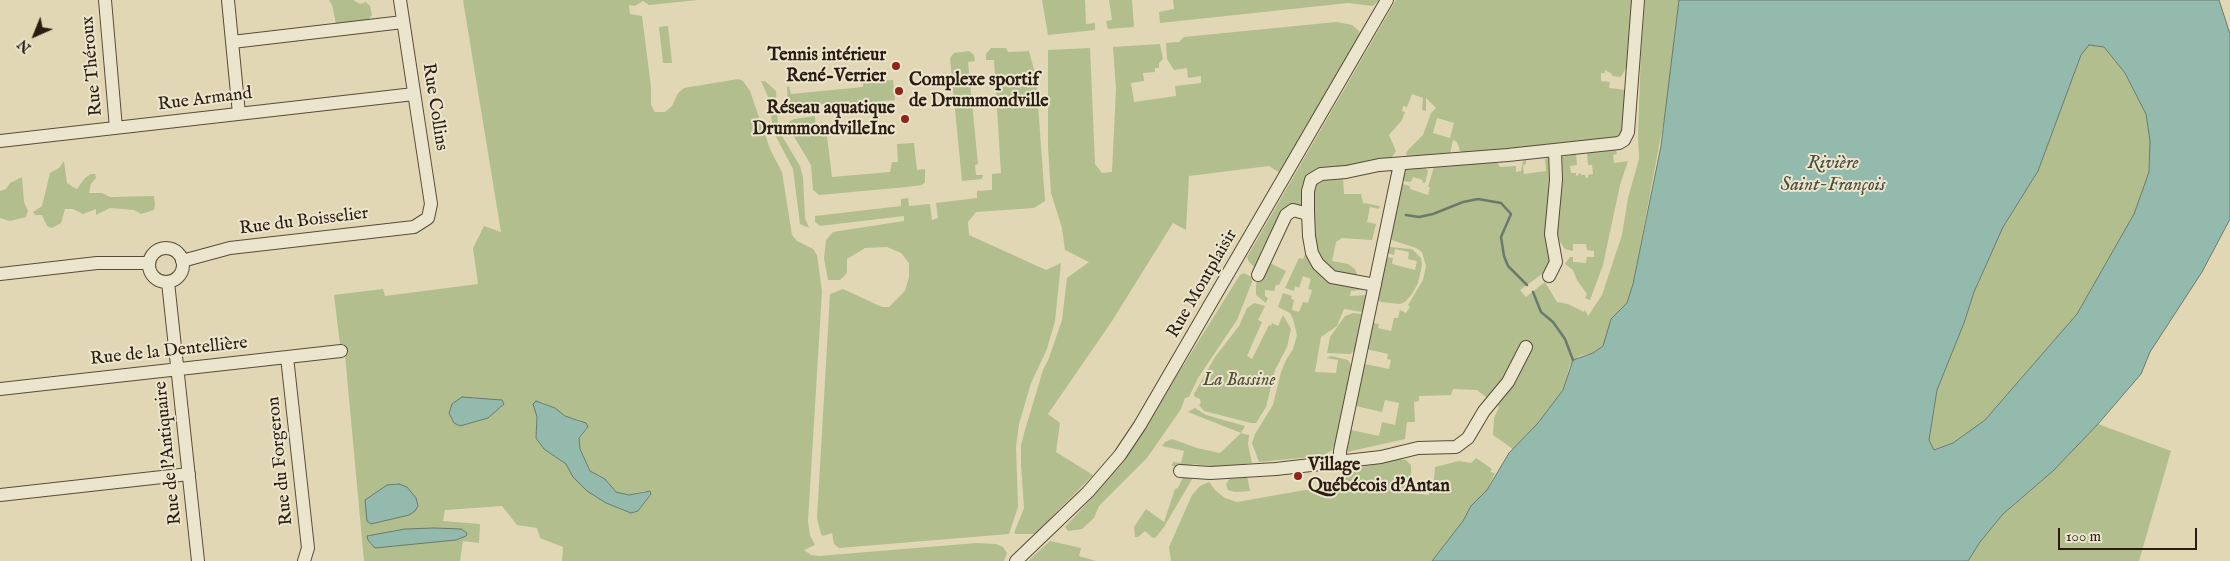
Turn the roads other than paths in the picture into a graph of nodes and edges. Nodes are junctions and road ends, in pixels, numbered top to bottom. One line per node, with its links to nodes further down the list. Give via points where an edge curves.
1 (105, 0): 10 (street, Rue Théroux)
2 (228, 0): 7 (street)
3 (400, 0): 6 (street, Rue Collins)
4 (1388, 0): 34 (street, Rue Montplaisir, via 1140,425 1088,492)
5 (1638, 0): 12 (street, via 1626,138 1614,144)
6 (403, 22): 7 (street); 8 (street, Rue Collins)
7 (232, 42): 9 (street)
8 (414, 94): 9 (street, Rue Armand); 15 (street, Rue Collins, via 431,204)
9 (239, 114): 10 (street, Rue Armand)
10 (116, 128): 11 (street, Rue Armand)
11 (0, 141)
12 (1555, 150): 13 (street); 20 (street, via 1551,234 1556,262)
13 (1400, 164): 14 (street, via 1314,177 1309,183); 22 (street)
14 (1308, 212): 19 (street, via 1293,210 1286,214); 22 (street, via 1312,253 1325,272)
15 (428, 218): 16 (street, Rue du Boisselier, via 414,227 230,248)
16 (182, 261): 17 (street, via 177,253 165,248 152,255); 21 (street, via 179,275)
17 (149, 263): 18 (street, via 97,263); 21 (street, via 155,278)
18 (0, 274)
19 (1258, 275)
20 (1549, 276)
21 (168, 282): 26 (street, Rue de l'Antiquaire)
22 (1375, 285): 28 (street)
23 (1526, 347): 28 (street, via 1508,382 1462,444 1446,449 1418,448)
24 (341, 351): 25 (street, Rue de la Dentellière)
25 (287, 357): 26 (street, Rue de la Dentellière); 33 (street, Rue du Forgeron, via 308,548)
26 (177, 369): 27 (street, Rue de la Dentellière); 30 (street, Rue de l'Antiquaire)
27 (0, 389)
28 (1340, 462): 29 (street, via 1210,473)
29 (1180, 471)
30 (189, 474): 31 (street); 32 (street, Rue de l'Antiquaire)
31 (0, 495)
32 (198, 561)
33 (304, 561)
34 (1016, 561)

